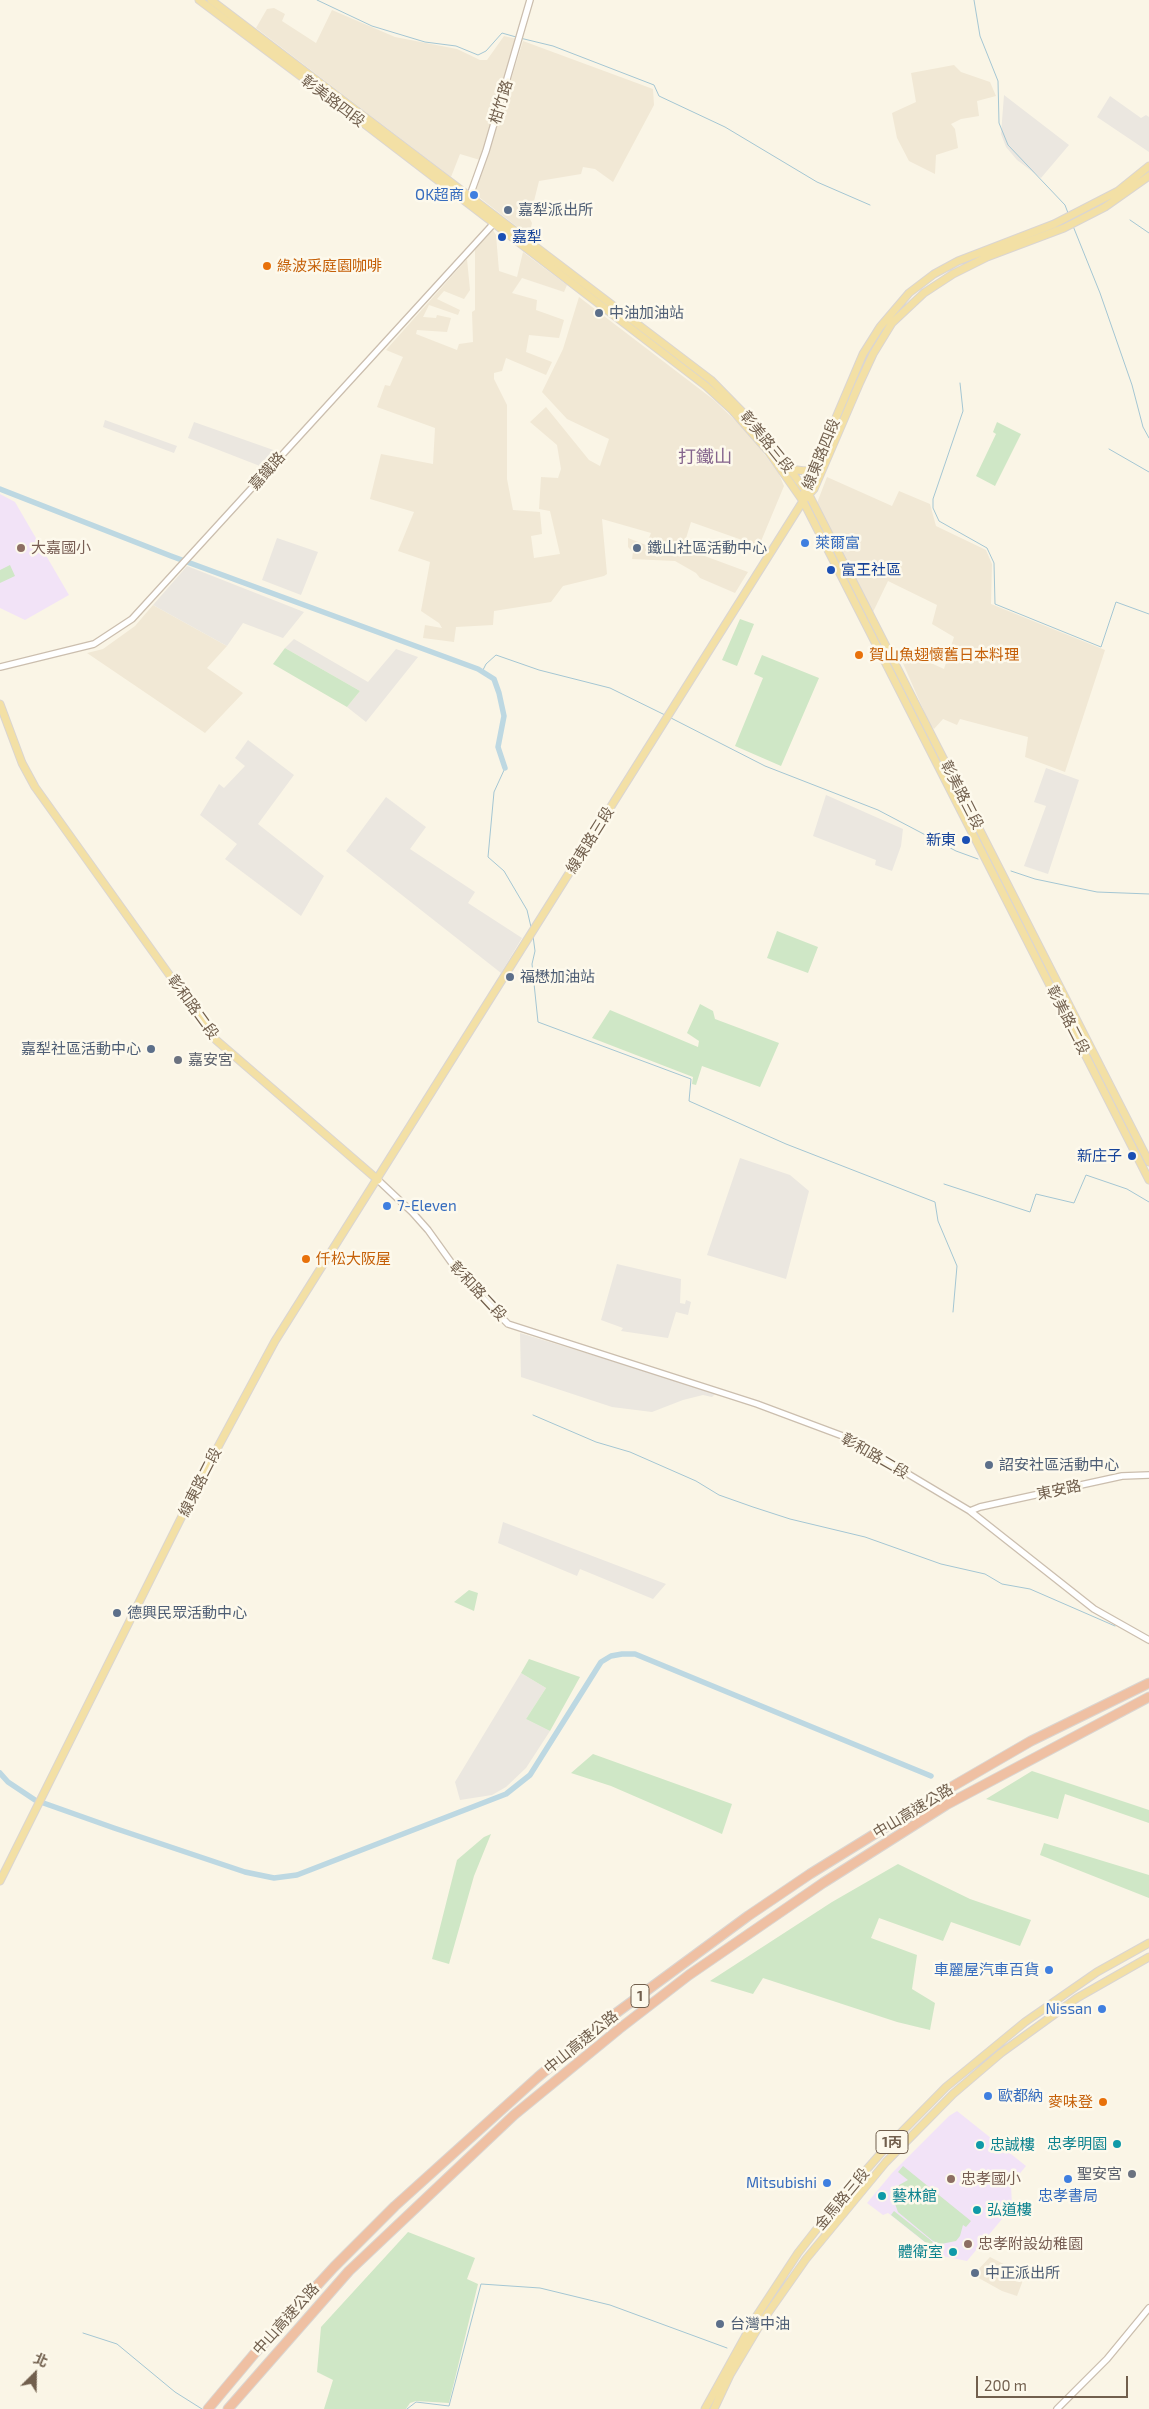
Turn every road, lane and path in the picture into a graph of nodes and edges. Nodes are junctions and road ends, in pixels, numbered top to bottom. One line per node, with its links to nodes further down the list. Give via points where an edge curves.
1 (199, 0): 6 (main road, 彰美路四段)
2 (211, 0): 6 (main road, 彰美路四段)
3 (530, 0): 6 (street, 柑竹路)
4 (1149, 166): 8 (main road, 線東路四段, via 1118,191 1054,224 958,261 909,293 880,327 863,354)
5 (1149, 176): 10 (main road, 線東路四段, via 1111,203 1064,228 987,257 953,274 910,305 892,323 873,354 832,450)
6 (469, 199): 7 (main road, 彰美路三段)
7 (496, 221): 9 (main road, 彰美路三段, via 711,380 760,430); 10 (main road, 彰美路三段, via 710,390 732,410); 11 (street, 嘉鐵路, via 132,619 94,644)
8 (816, 466): 9 (main road, via 805,471); 10 (main road, 線東路四段)
9 (789, 469): 10 (main road, 彰美路三段)
10 (806, 495): 13 (main road, 彰美路三段); 16 (main road, 線東路三段)
11 (0, 667)
12 (0, 704): 16 (main road, 彰和路二段, via 22,764 35,787 216,1040)
13 (991, 859): 14 (main road, 彰美路二段)
14 (1062, 999): 15 (main road, 彰美路二段); 17 (main road, 彰美路二段)
15 (1149, 1162)
16 (378, 1180): 19 (street, 彰和路二段, via 412,1212 462,1276 508,1324 757,1404 848,1438); 23 (main road, 線東路二段, via 241,1402)
17 (1149, 1180)
18 (1149, 1475): 19 (street, 東安路, via 1122,1476)
19 (970, 1511): 20 (street, 彰和路二段, via 1094,1609)
20 (1149, 1640)
21 (1149, 1683): 28 (highway, 中山高速公路 / 1, via 1031,1741 818,1869 748,1916 600,2025 394,2206 268,2339)
22 (1149, 1697): 29 (highway, 中山高速公路 / 1, via 946,1805 823,1883 642,2011 514,2115 439,2184 349,2271)
23 (0, 1881)
24 (1149, 1943): 27 (main road, 金馬路三段 / 1丙, via 1053,2000 946,2087 834,2207 798,2254)
25 (1149, 1957): 27 (main road, 金馬路三段 / 1丙, via 1077,1998 1031,2029 953,2094 886,2162 806,2259)
26 (1149, 2308): 32 (street, via 1107,2360)
27 (750, 2334): 30 (main road, 金馬路三段 / 1丙); 31 (main road, 金馬路三段 / 1丙)
28 (208, 2409)
29 (228, 2409)
30 (705, 2409)
31 (714, 2409)
32 (1057, 2409)

